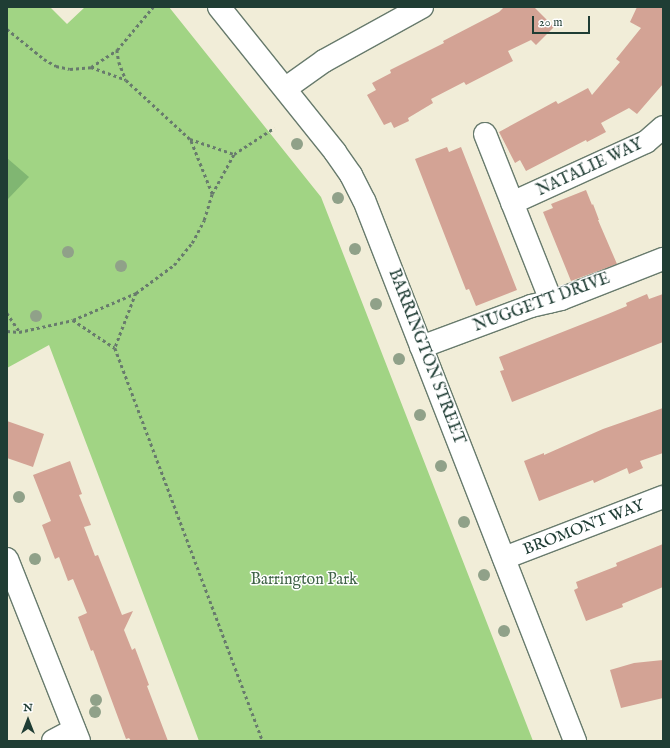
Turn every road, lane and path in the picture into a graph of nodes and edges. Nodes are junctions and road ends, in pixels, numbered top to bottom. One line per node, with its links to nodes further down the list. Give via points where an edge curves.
1 (153, 7): 5 (path)
2 (218, 7): 8 (street, BARRINGTON STREET)
3 (422, 7): 8 (street, via 324,61)
4 (7, 30): 6 (path, via 56,66 70,69)
5 (117, 50): 6 (path); 7 (path, via 118,62)
6 (91, 67): 7 (path)
7 (126, 80): 12 (path)
8 (286, 88): 23 (street, BARRINGTON STREET, via 351,175 364,200)
9 (663, 127): 15 (street, NATALIE WAY, via 646,142)
10 (274, 128): 13 (path)
11 (485, 134): 15 (street)
12 (190, 139): 13 (path); 14 (path)
13 (234, 154): 14 (path)
14 (212, 194): 17 (path, via 204,220 192,243 174,265)
15 (512, 203): 18 (street)
16 (663, 259): 18 (street, NUGGETT DRIVE)
17 (136, 293): 20 (path); 24 (path)
18 (551, 301): 23 (street, NUGGETT DRIVE)
19 (7, 313): 22 (path)
20 (73, 320): 22 (path); 24 (path)
21 (7, 331): 22 (path)
22 (19, 332)
23 (421, 347): 26 (street, BARRINGTON STREET)
24 (115, 348): 30 (path)
25 (663, 497): 26 (street, BROMONT WAY)
26 (504, 558): 31 (street, BARRINGTON STREET)
27 (7, 559): 28 (street)
28 (76, 735): 29 (street)
29 (54, 741)
30 (263, 741)
31 (575, 741)

